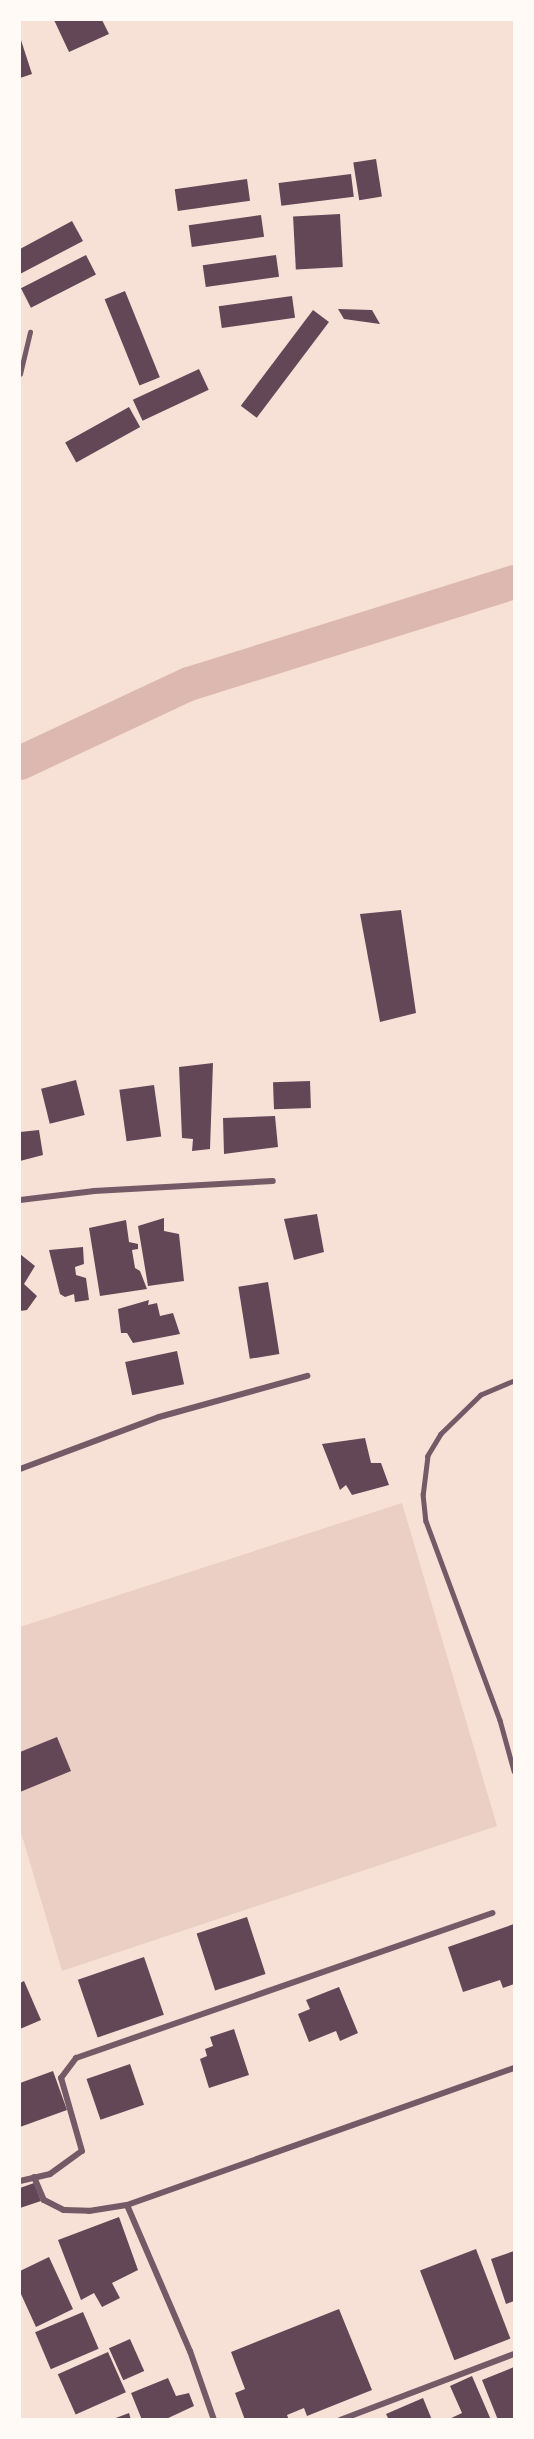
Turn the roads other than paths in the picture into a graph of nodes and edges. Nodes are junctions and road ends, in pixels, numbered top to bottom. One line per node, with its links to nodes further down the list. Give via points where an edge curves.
1 (30, 332): 2 (lane)
2 (20, 374)
3 (273, 1181): 4 (street, via 94,1191)
4 (20, 1200)
5 (307, 1376): 7 (street, via 159,1417)
6 (514, 1381): 8 (lane, via 481,1395 441,1434 428,1456 423,1494 426,1521 496,1709)
7 (20, 1469)
8 (514, 1771)
9 (492, 1913): 11 (street, via 76,2058 61,2078 82,2151 50,2174)
10 (514, 2068): 13 (street)
11 (34, 2177): 12 (street); 13 (street, via 44,2200 64,2210)
12 (20, 2181)
13 (127, 2205): 15 (street, via 190,2351)
14 (514, 2354): 16 (street)
15 (214, 2420)
16 (340, 2420)

